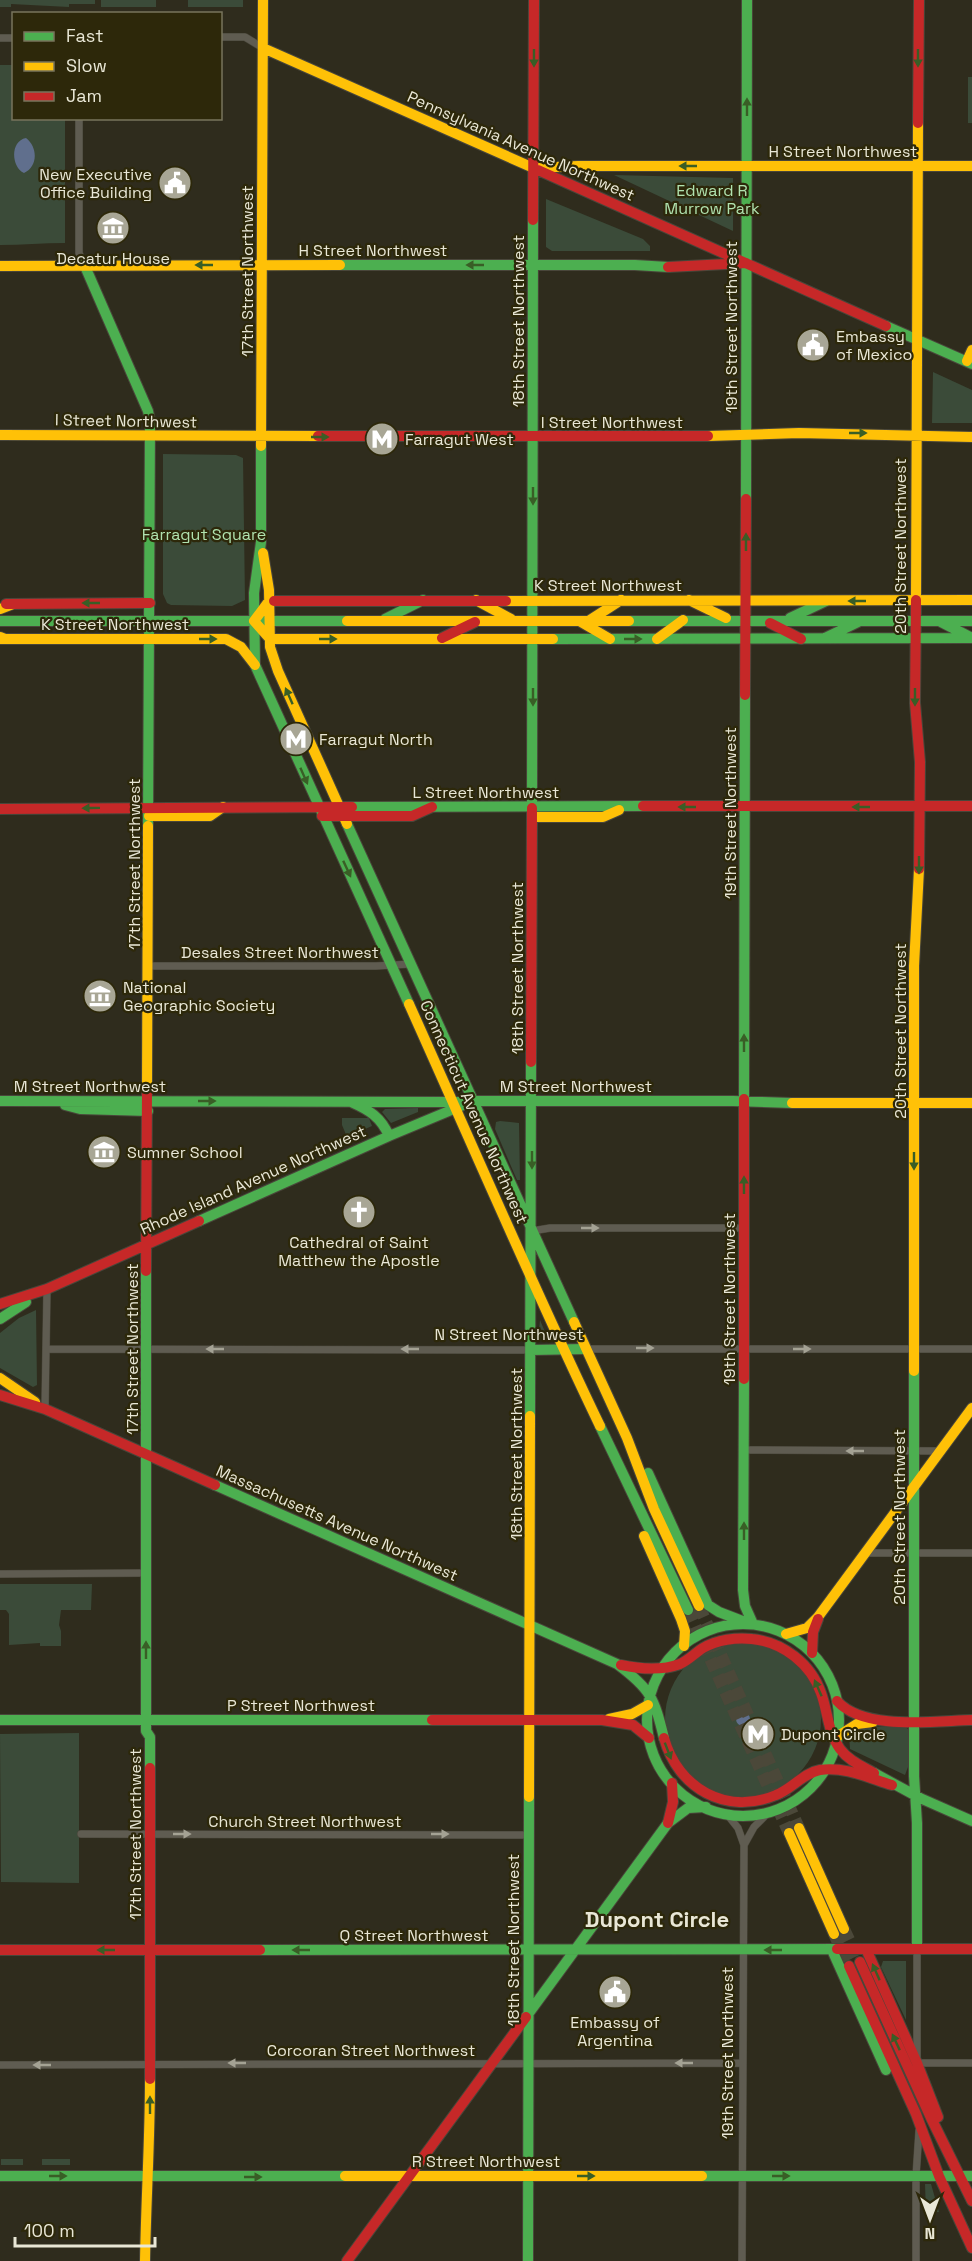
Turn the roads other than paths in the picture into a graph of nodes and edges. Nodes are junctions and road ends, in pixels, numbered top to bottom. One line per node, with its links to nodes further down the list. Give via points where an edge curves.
1 (263, 0): 6 (main road, 17th Street Northwest)
2 (534, 0): 11 (main road, 18th Street Northwest, one-way to 11)
3 (747, 0): 8 (main road, 19th Street Northwest, one-way to 3)
4 (919, 0): 9 (main road, 20th Street Northwest, one-way to 9)
5 (222, 37): 6 (street, Pennsylvania Avenue Northwest, via 245,37)
6 (263, 48): 11 (main road, Pennsylvania Avenue Northwest); 14 (main road, 17th Street Northwest)
7 (79, 120): 13 (street, via 80,253)
8 (747, 166): 9 (main road, H Street Northwest); 11 (main road, H Street Northwest, one-way to 11); 12 (main road, 19th Street Northwest)
9 (918, 166): 10 (main road, H Street Northwest); 17 (main road, 20th Street Northwest)
10 (972, 166)
11 (534, 168): 12 (main road, Pennsylvania Avenue Northwest); 15 (main road, 18th Street Northwest)
12 (746, 263): 15 (main road, H Street Northwest, via 666,267); 17 (main road, Pennsylvania Avenue Northwest); 21 (main road, 19th Street Northwest)
13 (84, 264): 14 (main road, H Street Northwest, one-way to 13); 16 (main road, H Street Northwest); 23 (main road, via 148,411)
14 (262, 265): 15 (main road, H Street Northwest, one-way to 14); 24 (main road, 17th Street Northwest)
15 (533, 265): 25 (main road, 18th Street Northwest)
16 (0, 266)
17 (918, 340): 19 (main road, Pennsylvania Avenue Northwest); 22 (main road, 20th Street Northwest)
18 (972, 350): 19 (main road)
19 (969, 363)
20 (0, 435): 23 (main road, I Street Northwest)
21 (746, 435): 22 (main road, I Street Northwest, one-way to 22); 25 (main road, I Street Northwest); 33 (main road, 19th Street Northwest, one-way to 21)
22 (917, 435): 26 (main road, I Street Northwest); 34 (main road, 20th Street Northwest)
23 (150, 436): 24 (main road, I Street Northwest); 38 (main road, 17th Street Northwest)
24 (261, 436): 25 (main road, I Street Northwest, one-way to 25); 27 (main road, 17th Street Northwest)
25 (533, 437): 30 (main road, 18th Street Northwest, one-way to 30)
26 (972, 437)
27 (261, 542): 36 (main road, 17th Street Northwest); 50 (main road, 17th Street Northwest)
28 (423, 600): 29 (main road, K Street Northwest); 36 (main road, K Street Northwest); 52 (main road)
29 (476, 600): 30 (main road, K Street Northwest); 43 (main road)
30 (533, 600): 31 (main road, K Street Northwest); 54 (main road, 18th Street Northwest)
31 (621, 600): 32 (main road, K Street Northwest); 55 (main road)
32 (689, 600): 33 (main road, K Street Northwest); 45 (main road)
33 (746, 600): 37 (main road, K Street Northwest); 46 (main road, 19th Street Northwest)
34 (915, 600): 35 (main road, K Street Northwest); 37 (main road, K Street Northwest, one-way to 37); 58 (main road, 20th Street Northwest)
35 (972, 600)
36 (269, 601): 50 (main road); 51 (main road, 17th Street Northwest)
37 (826, 601): 57 (main road)
38 (150, 603): 40 (main road, K Street Northwest, one-way to 40); 49 (main road, 17th Street Northwest)
39 (0, 604): 40 (main road, K Street Northwest)
40 (13, 604): 41 (main road)
41 (0, 609)
42 (969, 619): 59 (main road, K Street Northwest)
43 (513, 620): 53 (main road, K Street Northwest); 54 (main road, K Street Northwest)
44 (683, 620): 45 (main road, K Street Northwest); 55 (main road, K Street Northwest); 69 (main road)
45 (730, 620): 46 (main road, K Street Northwest)
46 (746, 620): 56 (main road, K Street Northwest); 63 (main road, 19th Street Northwest)
47 (862, 620): 57 (main road, K Street Northwest); 58 (main road, K Street Northwest); 64 (main road)
48 (0, 621): 49 (main road, K Street Northwest)
49 (150, 621): 50 (main road, K Street Northwest); 66 (main road, 17th Street Northwest)
50 (254, 621): 51 (main road, K Street Northwest); 67 (main road); 72 (main road, Connecticut Avenue Northwest)
51 (269, 621): 52 (main road, K Street Northwest); 67 (main road, Connecticut Avenue Northwest)
52 (381, 621): 53 (main road, K Street Northwest)
53 (477, 621): 61 (main road)
54 (533, 621): 55 (main road, K Street Northwest); 62 (main road, 18th Street Northwest)
55 (584, 621): 68 (main road)
56 (765, 621): 57 (main road, K Street Northwest); 70 (main road)
57 (786, 621)
58 (915, 621): 59 (main road, K Street Northwest); 71 (main road, 20th Street Northwest)
59 (940, 621): 65 (main road)
60 (2, 638): 66 (main road, K Street Northwest)
61 (442, 638): 62 (main road); 67 (main road, one-way to 61)
62 (533, 638): 68 (main road); 80 (main road, 18th Street Northwest, one-way to 80)
63 (746, 638): 69 (main road); 70 (main road); 74 (main road, 19th Street Northwest)
64 (825, 638): 70 (main road); 71 (main road)
65 (972, 638): 71 (main road)
66 (150, 639): 72 (main road, K Street Northwest, one-way to 72, via 226,639 237,644); 77 (main road, 17th Street Northwest)
67 (270, 639): 79 (main road, Connecticut Avenue Northwest, one-way to 67, via 278,670)
68 (610, 639): 69 (main road, one-way to 69)
69 (657, 639)
70 (801, 639)
71 (915, 639): 75 (main road, 20th Street Northwest, one-way to 75)
72 (255, 665): 78 (main road, Connecticut Avenue Northwest, one-way to 78)
73 (972, 806): 75 (main road, L Street Northwest)
74 (745, 807): 75 (main road, L Street Northwest, one-way to 74); 80 (main road, L Street Northwest, one-way to 80); 88 (main road, 19th Street Northwest, one-way to 74)
75 (920, 807): 89 (main road, 20th Street Northwest, one-way to 89)
76 (0, 809): 77 (main road, L Street Northwest, one-way to 76)
77 (149, 812): 78 (main road, L Street Northwest, via 223,807); 83 (main road, 17th Street Northwest)
78 (320, 812): 79 (main road, L Street Northwest); 82 (main road, Connecticut Avenue Northwest, one-way to 82)
79 (342, 812): 80 (main road, L Street Northwest, via 432,807); 81 (main road, Connecticut Avenue Northwest)
80 (533, 812): 86 (main road, 18th Street Northwest)
81 (411, 964): 82 (street, Desales Street Northwest); 85 (main road, Connecticut Avenue Northwest)
82 (391, 965): 83 (street, Desales Street Northwest); 91 (main road, Connecticut Avenue Northwest)
83 (149, 966): 92 (main road, 17th Street Northwest)
84 (0, 1101): 92 (main road, M Street Northwest)
85 (473, 1101): 86 (main road, M Street Northwest); 91 (main road, Rhode Island Avenue Northwest); 95 (main road, Connecticut Avenue Northwest)
86 (532, 1101): 88 (main road, M Street Northwest); 95 (main road, 18th Street Northwest, one-way to 95)
87 (351, 1102): 91 (main road, M Street Northwest); 92 (main road, M Street Northwest, one-way to 87); 93 (main road, via 376,1114)
88 (744, 1102): 89 (main road, M Street Northwest); 94 (main road, 19th Street Northwest, one-way to 88)
89 (914, 1103): 90 (main road, M Street Northwest); 101 (main road, 20th Street Northwest, one-way to 101)
90 (972, 1103)
91 (454, 1105): 93 (main road, Rhode Island Avenue Northwest); 97 (main road, Connecticut Avenue Northwest)
92 (148, 1106): 96 (main road, 17th Street Northwest)
93 (389, 1136): 96 (main road, Rhode Island Avenue Northwest)
94 (744, 1228): 95 (street, one-way to 94); 105 (main road, 19th Street Northwest)
95 (532, 1231): 97 (main road, 18th Street Northwest); 104 (main road, Connecticut Avenue Northwest)
96 (148, 1244): 98 (main road, Rhode Island Avenue Northwest); 103 (main road, 17th Street Northwest)
97 (531, 1277): 107 (main road, 18th Street Northwest); 108 (main road, Connecticut Avenue Northwest)
98 (47, 1289): 99 (main road, Rhode Island Avenue Northwest); 100 (main road, Rhode Island Avenue Northwest); 102 (street)
99 (0, 1304)
100 (0, 1319)
101 (914, 1348): 105 (street, N Street Northwest, one-way to 101); 106 (street, N Street Northwest); 116 (main road, 20th Street Northwest)
102 (47, 1349): 103 (street, N Street Northwest); 112 (street)
103 (147, 1349): 107 (street, N Street Northwest, one-way to 103); 118 (main road, 17th Street Northwest)
104 (586, 1349): 105 (street, N Street Northwest, one-way to 105); 108 (main road, N Street Northwest); 114 (main road, Connecticut Avenue Northwest)
105 (744, 1349): 115 (main road, 19th Street Northwest)
106 (972, 1349)
107 (531, 1350): 108 (main road, N Street Northwest); 129 (main road, 18th Street Northwest)
108 (563, 1350): 113 (main road, Connecticut Avenue Northwest)
109 (0, 1378): 112 (main road, Massachusetts Avenue Northwest)
110 (0, 1395): 112 (main road, Massachusetts Avenue Northwest)
111 (972, 1408): 117 (main road)
112 (45, 1409): 118 (main road, Massachusetts Avenue Northwest)
113 (602, 1433): 126 (main road, Connecticut Avenue Northwest); 131 (main road, via 614,1471 681,1619)
114 (627, 1438): 125 (main road, Connecticut Avenue Northwest, via 654,1509); 128 (main road, via 647,1470 708,1605)
115 (744, 1450): 116 (street, one-way to 115); 128 (main road, 19th Street Northwest, one-way to 115, via 743,1590)
116 (914, 1451): 117 (street); 119 (main road, 20th Street Northwest)
117 (940, 1451): 119 (main road)
118 (146, 1455): 123 (main road, 17th Street Northwest); 129 (main road, Massachusetts Avenue Northwest)
119 (914, 1485): 120 (main road); 121 (main road, 20th Street Northwest)
120 (866, 1553): 121 (street); 127 (main road)
121 (915, 1553): 122 (street); 142 (main road, 20th Street Northwest)
122 (972, 1553)
123 (145, 1573): 124 (street); 138 (main road, 17th Street Northwest, one-way to 123)
124 (0, 1574)
125 (699, 1606)
126 (687, 1610)
127 (818, 1617): 130 (main road, via 807,1628); 132 (main road)
128 (750, 1623): 130 (main road); 131 (main road, via 704,1633)
129 (530, 1625): 133 (main road, Massachusetts Avenue Northwest); 139 (main road, 18th Street Northwest)
130 (786, 1634): 132 (main road)
131 (684, 1646): 134 (main road)
132 (812, 1653): 136 (main road, via 829,1678)
133 (616, 1664): 134 (main road, Massachusetts Avenue Northwest); 135 (main road, Massachusetts Avenue Northwest, via 640,1681)
134 (663, 1668): 135 (main road); 145 (main road, one-way to 134, via 816,1683 799,1660 777,1645 749,1638 728,1639 683,1663)
135 (650, 1700): 140 (main road, P Street Northwest, via 632,1714); 144 (main road); 146 (main road, one-way to 146, via 659,1716 671,1761 689,1782 715,1798 743,1802 768,1798 812,1772)
136 (837, 1701): 141 (main road, via 856,1716); 145 (main road)
137 (0, 1720): 138 (main road, P Street Northwest)
138 (146, 1720): 139 (main road, P Street Northwest); 157 (main road, 17th Street Northwest, via 150,1737)
139 (529, 1720): 140 (main road, P Street Northwest); 158 (main road, 18th Street Northwest)
140 (602, 1720): 144 (main road, P Street Northwest, via 633,1725)
141 (885, 1720): 142 (main road); 145 (main road, via 857,1724)
142 (915, 1720): 143 (main road); 149 (main road, 20th Street Northwest)
143 (972, 1720)
144 (649, 1738): 147 (main road, via 657,1761)
145 (836, 1740): 146 (main road); 148 (main road, via 852,1761)
146 (826, 1769): 148 (main road, via 839,1769); 151 (main road, via 800,1797)
147 (672, 1783): 150 (main road); 154 (main road)
148 (892, 1785): 149 (main road)
149 (916, 1796): 153 (main road); 163 (main road, 20th Street Northwest)
150 (706, 1808): 152 (main road); 154 (main road, via 688,1808)
151 (769, 1812): 152 (main road); 159 (street)
152 (726, 1814): 159 (street, 19th Street Northwest, via 738,1828)
153 (972, 1821)
154 (668, 1823): 161 (main road)
155 (794, 1830): 160 (main road)
156 (81, 1834): 157 (street, Church Street Northwest)
157 (150, 1834): 158 (street, Church Street Northwest, one-way to 158); 166 (main road, 17th Street Northwest)
158 (529, 1835): 167 (main road, 18th Street Northwest)
159 (744, 1845): 168 (street, 19th Street Northwest)
160 (839, 1931)
161 (576, 1949): 167 (main road, Q Street Northwest); 168 (main road, Q Street Northwest); 170 (main road)
162 (866, 1949): 163 (main road, Q Street Northwest); 169 (main road, Q Street Northwest); 174 (main road, one-way to 162)
163 (917, 1949): 164 (main road, Q Street Northwest); 174 (street, 20th Street Northwest)
164 (972, 1949)
165 (0, 1950): 166 (main road, Q Street Northwest, one-way to 165)
166 (150, 1950): 167 (main road, Q Street Northwest, one-way to 166); 176 (main road, 17th Street Northwest)
167 (528, 1950): 170 (main road, 18th Street Northwest)
168 (742, 1950): 169 (main road, Q Street Northwest, one-way to 168); 171 (street, 19th Street Northwest)
169 (832, 1950): 178 (main road, via 908,2116)
170 (528, 2015): 172 (main road); 173 (main road, 18th Street Northwest)
171 (742, 2062): 173 (street, Corcoran Street Northwest, one-way to 173); 183 (street, 19th Street Northwest)
172 (492, 2063): 173 (street, Corcoran Street Northwest); 176 (street, Corcoran Street Northwest, one-way to 176); 188 (main road)
173 (528, 2063): 182 (main road, 18th Street Northwest)
174 (917, 2063): 175 (street); 179 (main road)
175 (972, 2063)
176 (150, 2064): 177 (street, Corcoran Street Northwest, one-way to 177); 181 (main road, 17th Street Northwest, one-way to 176)
177 (0, 2065)
178 (920, 2128): 179 (main road, one-way to 178, via 854,1964); 184 (street); 185 (main road)
179 (947, 2146): 186 (main road)
180 (0, 2176): 181 (main road, R Street Northwest, one-way to 181)
181 (147, 2176): 188 (main road, R Street Northwest, one-way to 188); 191 (main road, 17th Street Northwest)
182 (528, 2176): 183 (main road, R Street Northwest, one-way to 183); 188 (main road, R Street Northwest); 193 (main road, 18th Street Northwest)
183 (742, 2176): 184 (main road, R Street Northwest, one-way to 184); 194 (street, 19th Street Northwest)
184 (916, 2176): 185 (main road, R Street Northwest); 195 (street)
185 (939, 2176): 186 (main road, R Street Northwest); 190 (main road)
186 (960, 2176): 187 (main road, R Street Northwest); 189 (main road)
187 (972, 2176)
188 (409, 2177): 192 (main road)
189 (972, 2201)
190 (972, 2248)
191 (145, 2261)
192 (347, 2261)
193 (528, 2261)
194 (742, 2261)
195 (916, 2261)

